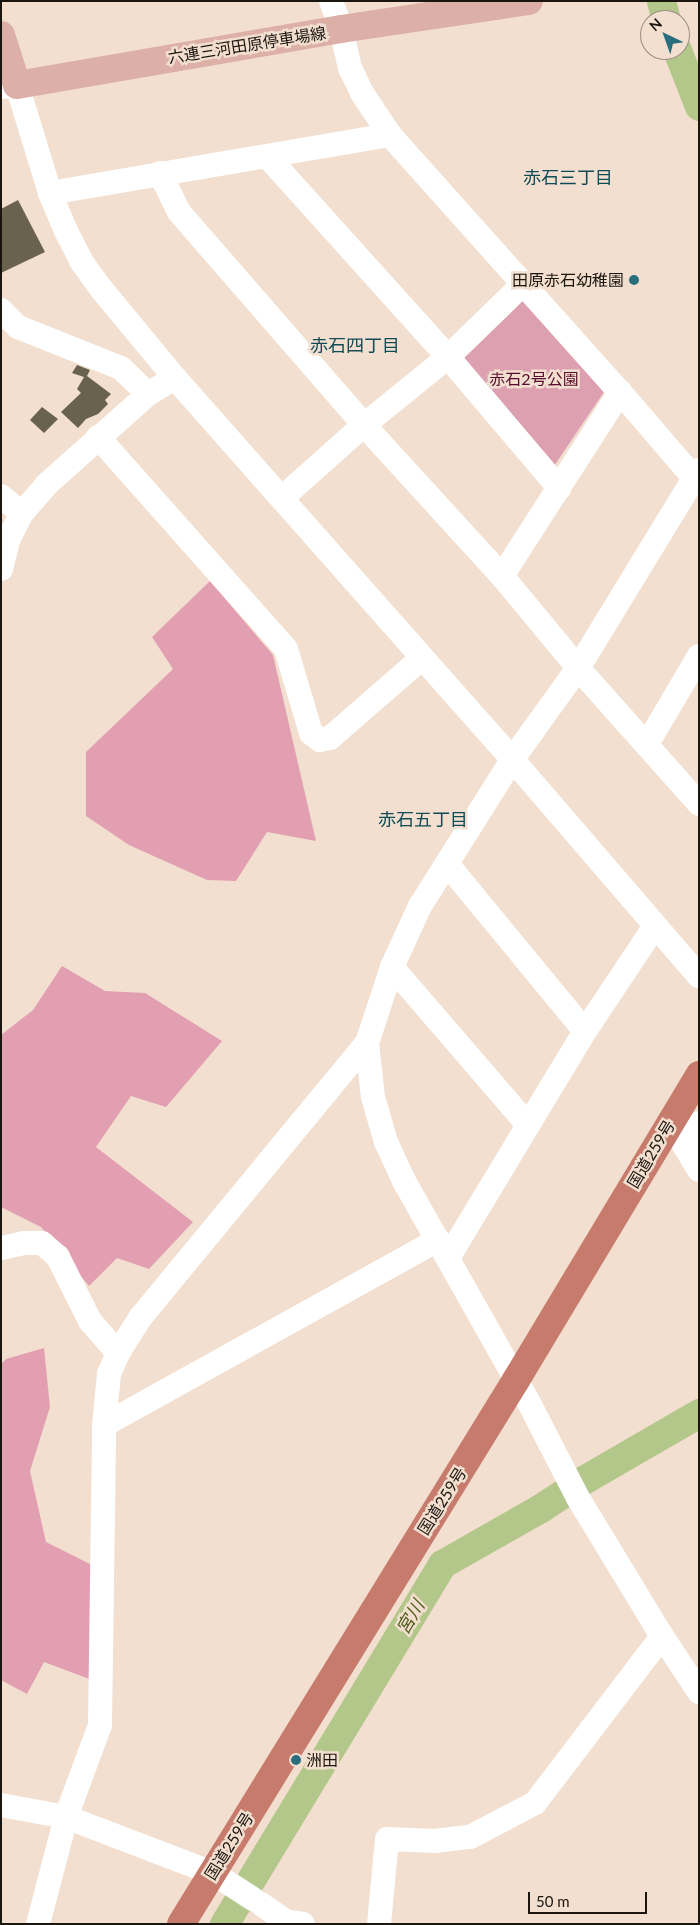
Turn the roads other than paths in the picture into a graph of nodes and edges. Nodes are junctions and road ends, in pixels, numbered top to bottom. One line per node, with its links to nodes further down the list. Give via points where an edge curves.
1 (331, 1): 3 (street)
2 (529, 1): 3 (main road, 六連三河田原停車場線)
3 (341, 29): 5 (main road, 六連三河田原停車場線); 6 (street, via 350,68 362,94)
4 (1, 35): 5 (main road)
5 (9, 86): 9 (street)
6 (390, 136): 7 (street); 10 (street)
7 (267, 156): 8 (street); 12 (street)
8 (160, 173): 9 (street); 16 (street, via 179,212)
9 (50, 193): 13 (street, via 82,261)
10 (522, 285): 12 (street); 14 (street)
11 (1, 310): 15 (street, via 18,327 121,368)
12 (448, 357): 16 (street); 19 (street)
13 (175, 378): 15 (street); 21 (street)
14 (620, 392): 18 (street); 19 (street)
15 (148, 394): 17 (street)
16 (364, 425): 21 (street); 24 (street)
17 (98, 437): 22 (street); 26 (street, via 286,648 311,733 320,740 330,738)
18 (696, 474): 27 (street)
19 (559, 488): 24 (street)
20 (1, 496): 22 (street)
21 (282, 498): 26 (street)
22 (22, 512): 23 (street, via 9,538)
23 (1, 568)
24 (502, 576): 27 (street)
25 (699, 656): 28 (street)
26 (421, 659): 29 (street)
27 (578, 668): 28 (street); 29 (street)
28 (647, 744): 30 (street)
29 (512, 760): 31 (street); 32 (street)
30 (699, 804)
31 (448, 865): 33 (street, via 420,906); 35 (street)
32 (656, 926): 34 (street); 35 (street)
33 (392, 967): 36 (street); 39 (street)
34 (699, 976)
35 (585, 1031): 39 (street)
36 (367, 1043): 42 (street, via 373,1097 386,1142); 43 (street, via 140,1318)
37 (699, 1076): 44 (highway, 国道259号)
38 (699, 1123): 40 (street, via 684,1145)
39 (527, 1124): 42 (street)
40 (699, 1170)
41 (1, 1248): 43 (street, via 42,1243 58,1257 90,1321)
42 (443, 1249): 44 (street); 45 (street)
43 (118, 1353): 45 (street, via 109,1374)
44 (516, 1380): 46 (street, via 566,1477); 50 (highway, 国道259号)
45 (104, 1425): 49 (street, via 100,1725)
46 (662, 1636): 47 (street); 54 (street, via 535,1804 470,1837 435,1841 386,1839)
47 (699, 1692)
48 (1, 1805): 49 (street)
49 (66, 1818): 50 (street); 51 (street)
50 (221, 1878): 52 (highway, 国道259号); 53 (street, via 285,1921)
51 (38, 1924)
52 (181, 1924)
53 (303, 1924)
54 (379, 1924)

